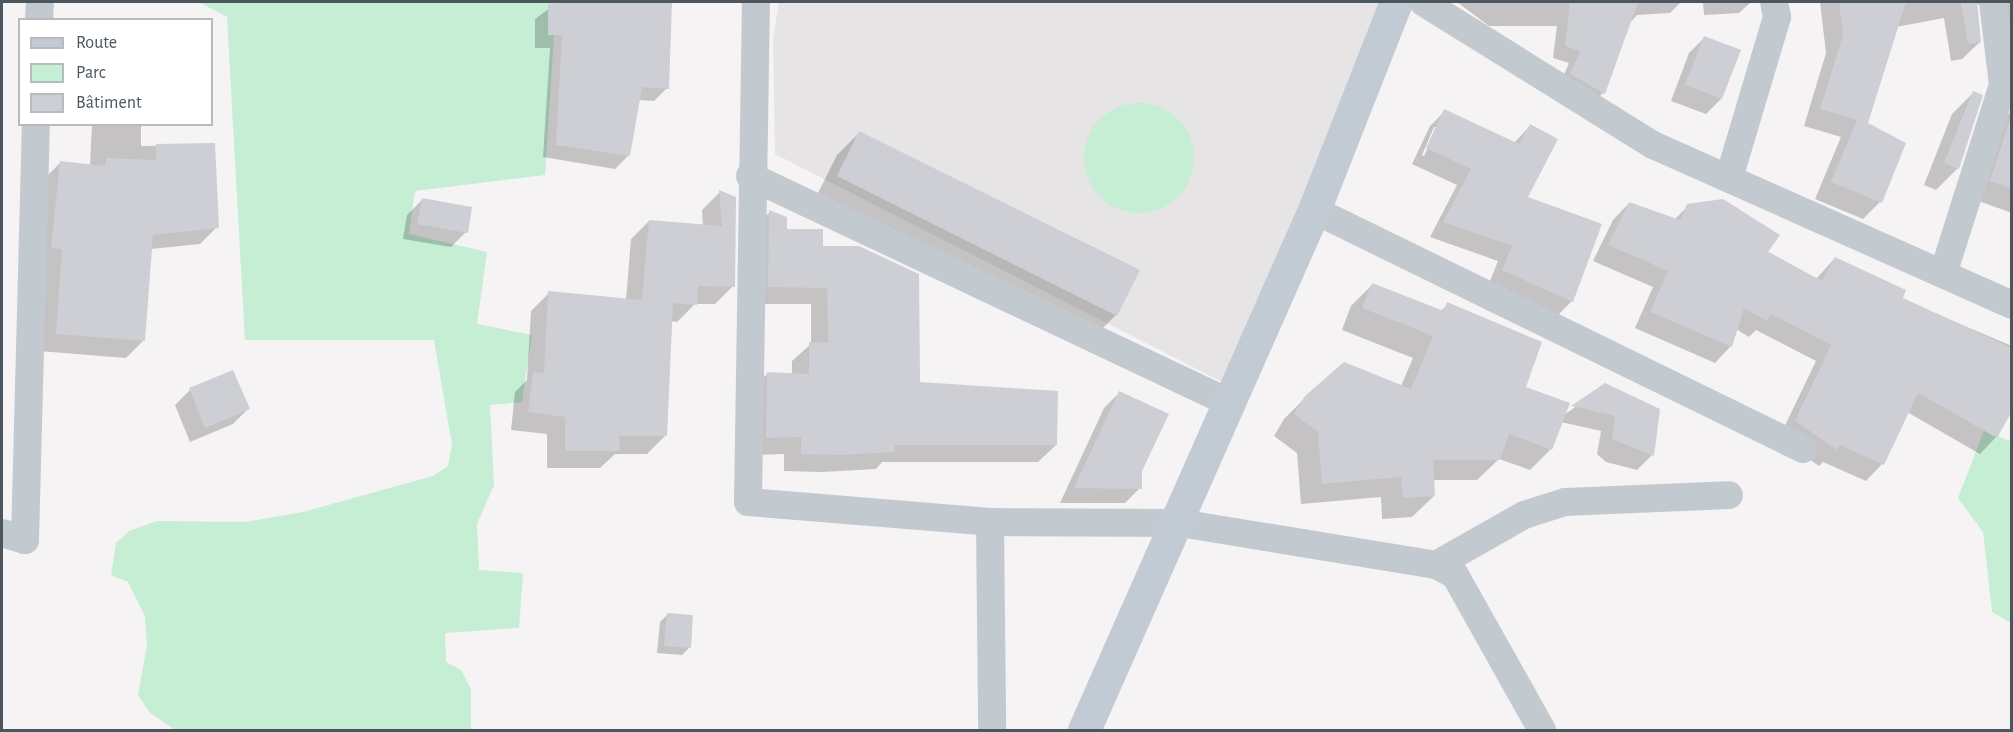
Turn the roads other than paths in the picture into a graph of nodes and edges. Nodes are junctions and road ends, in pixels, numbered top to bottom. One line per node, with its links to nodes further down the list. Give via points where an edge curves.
1 (39, 2): 7 (street)
2 (756, 2): 10 (street)
3 (1396, 2): 12 (street)
4 (1423, 2): 11 (street, via 1653,145)
5 (1774, 2): 11 (street, via 1777,17)
6 (1993, 2): 8 (street)
7 (39, 18)
8 (2007, 87): 13 (street)
9 (36, 126): 20 (street, via 25,540)
10 (750, 176): 15 (street); 18 (street, via 748,502)
11 (1729, 178): 13 (street)
12 (1314, 210): 15 (street); 16 (street)
13 (1943, 274): 14 (street)
14 (2012, 305)
15 (1230, 403): 19 (street)
16 (1803, 449)
17 (1729, 495): 21 (street, via 1565,502 1524,515)
18 (990, 522): 19 (street); 22 (street)
19 (1180, 523): 21 (street); 23 (street)
20 (2, 532)
21 (1436, 565): 24 (street, via 1455,575)
22 (992, 730)
23 (1084, 730)
24 (1542, 730)

